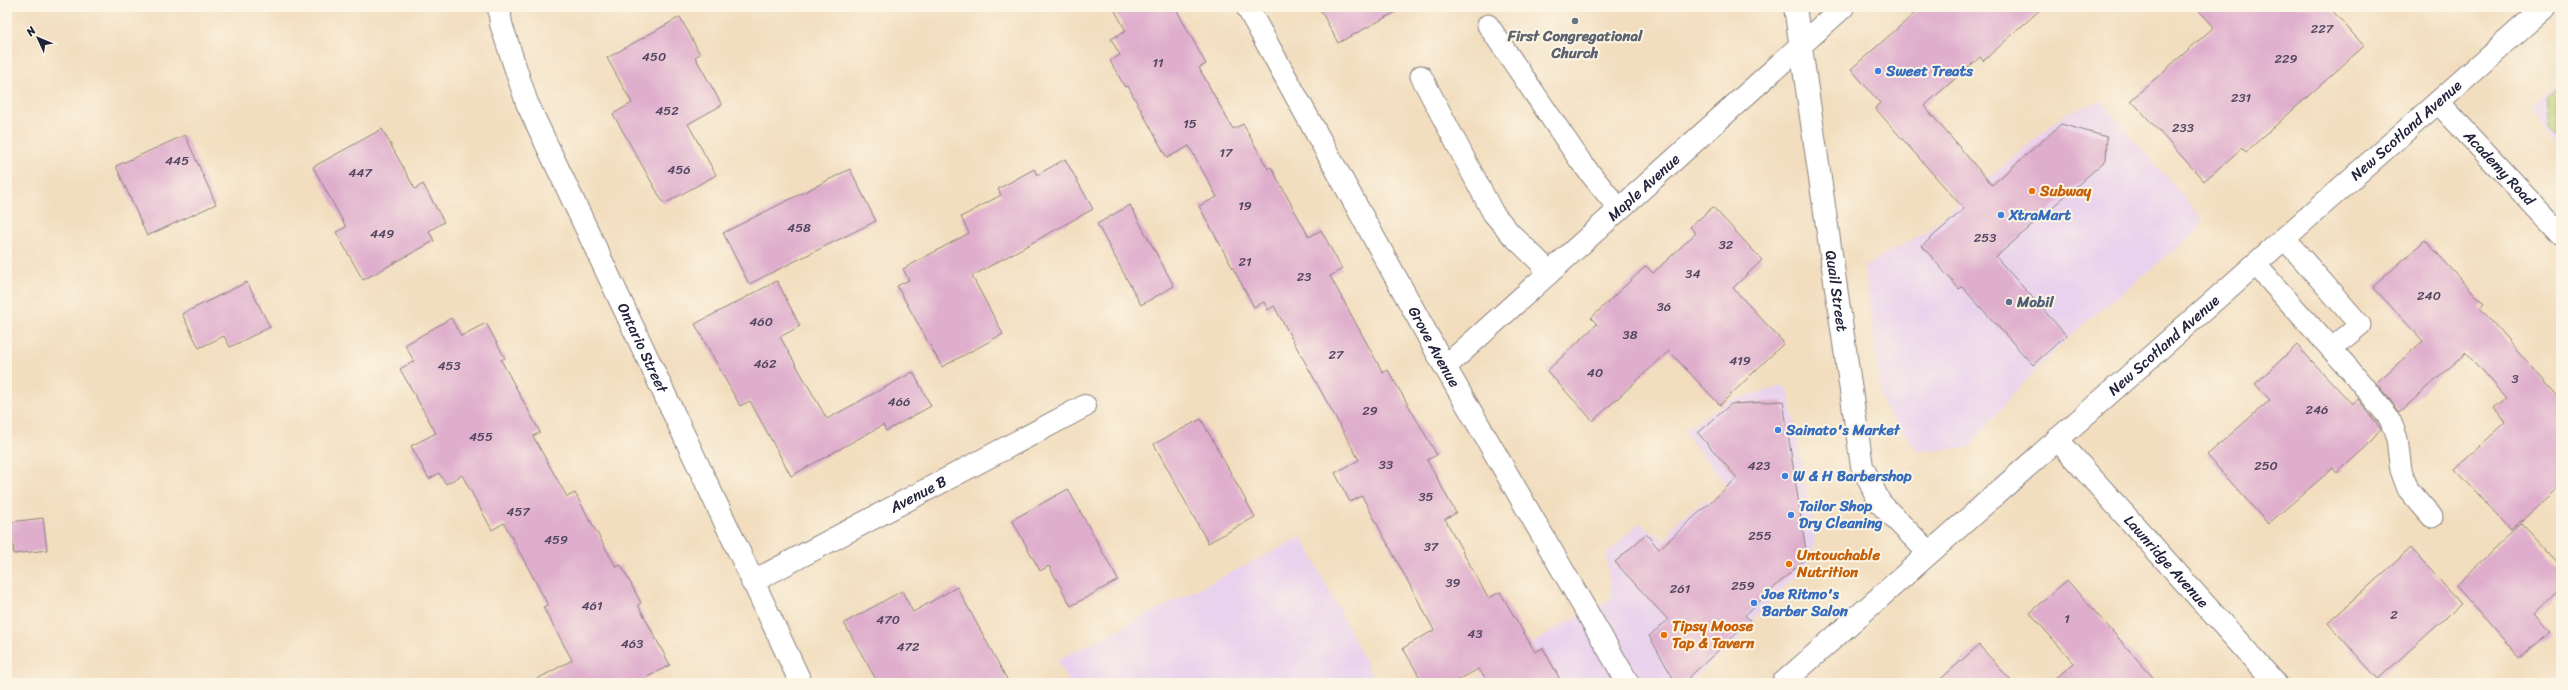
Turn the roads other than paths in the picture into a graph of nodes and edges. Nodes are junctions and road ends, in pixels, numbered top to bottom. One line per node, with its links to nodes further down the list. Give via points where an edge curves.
1 (499, 7): 21 (street, Ontario Street, via 501,24 527,103)
2 (1246, 7): 16 (street, Grove Avenue)
3 (1795, 7): 7 (street, Quail Street)
4 (1843, 7): 7 (street, Maple Avenue)
5 (2545, 7): 9 (street, New Scotland Avenue)
6 (1488, 25): 10 (lane, via 1580,162)
7 (1801, 45): 10 (street, Maple Avenue); 20 (street, Quail Street, via 1862,466 1880,503)
8 (1421, 76): 14 (lane, via 1493,213)
9 (2438, 102): 11 (street, Academy Road); 12 (street, New Scotland Avenue)
10 (1619, 209): 14 (street, Maple Avenue)
11 (2561, 234)
12 (2284, 238): 13 (street, New Scotland Avenue); 15 (lane, via 2360,325)
13 (2255, 264): 15 (lane); 18 (street, New Scotland Avenue)
14 (1550, 272): 16 (street, Maple Avenue)
15 (2331, 349): 19 (lane, via 2390,419 2397,439 2400,470 2408,489)
16 (1445, 367): 23 (street, Grove Avenue)
17 (1085, 406): 21 (street, Avenue B)
18 (2057, 439): 20 (street, New Scotland Avenue); 25 (street, Lawnridge Avenue)
19 (2432, 516)
20 (1929, 552): 24 (street, New Scotland Avenue)
21 (752, 582): 22 (street, Ontario Street)
22 (801, 683)
23 (1628, 683)
24 (1783, 683)
25 (2275, 683)

